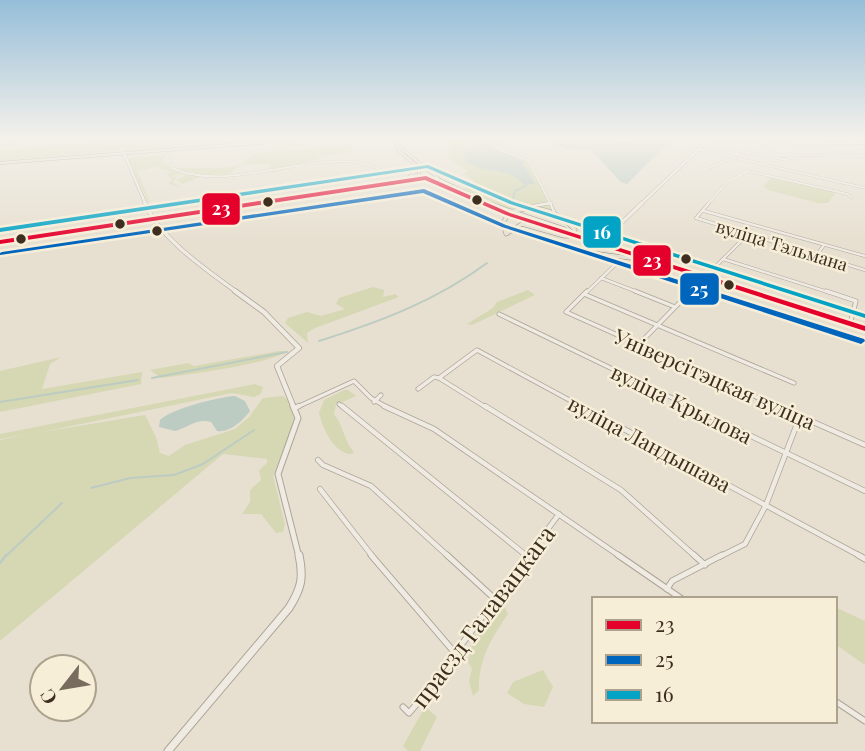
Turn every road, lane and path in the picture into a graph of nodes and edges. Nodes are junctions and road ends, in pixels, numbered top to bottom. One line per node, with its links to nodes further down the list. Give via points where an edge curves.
1 (132, 172): 29 (street)
2 (188, 172): 3 (street, via 202,176)
3 (278, 172)
4 (387, 172): 16 (street)
5 (415, 172): 14 (main road)
6 (420, 172): 15 (main road)
7 (431, 172): 17 (main road)
8 (534, 172): 23 (street)
9 (673, 172): 31 (street)
10 (750, 172): 26 (street, via 727,182)
11 (757, 172): 18 (street)
12 (793, 172): 13 (street)
13 (810, 176): 18 (street); 19 (street)
14 (409, 177): 15 (main road); 16 (main road)
15 (421, 177): 16 (main road); 17 (main road); 27 (main road)
16 (394, 181): 29 (main road)
17 (444, 181): 27 (main road)
18 (804, 183): 21 (street)
19 (851, 185): 20 (street); 21 (street)
20 (865, 188)
21 (847, 193): 22 (street)
22 (852, 198)
23 (552, 204): 24 (street); 28 (street)
24 (528, 206): 25 (main road); 28 (main road)
25 (521, 209): 27 (main road); 30 (main road)
26 (704, 211): 32 (street, вуліца Тэльмана, via 696,217 699,220); 36 (street)
27 (508, 216): 28 (main road, via 503,224 506,234 525,224 569,236 575,228); 30 (main road); 30 (main road)
28 (556, 216)
29 (153, 218): 33 (main road); 61 (street, via 203,268 255,304 298,345 298,351 277,366)
30 (524, 218): 34 (main road, bridge)
31 (611, 233): 35 (main road); 39 (main road, via 594,235 584,246 589,252)
32 (747, 235): 40 (street, вуліца Тэльмана); 43 (street)
33 (0, 241)
34 (601, 241): 37 (main road); 38 (main road)
35 (642, 245): 38 (main road, via 647,251); 42 (main road)
36 (824, 245): 40 (street); 41 (street)
37 (619, 248): 39 (main road, via 623,254); 42 (main road)
38 (636, 250): 42 (main road)
39 (615, 256): 42 (main road)
40 (816, 256): 44 (street, вуліца Тэльмана)
41 (865, 256)
42 (659, 259): 45 (main road)
43 (723, 259): 45 (street); 51 (street, via 856,302)
44 (865, 270)
45 (709, 275): 47 (street); 51 (main road); 53 (main road)
46 (600, 278): 47 (street, via 619,262); 48 (street); 49 (street)
47 (695, 288): 49 (street)
48 (584, 294): 52 (street); 54 (street, Універсітэцкая вуліца, via 566,312)
49 (676, 307): 52 (street)
50 (499, 314): 64 (street, вуліца Крылова)
51 (851, 320): 53 (main road)
52 (657, 325): 54 (street); 56 (street)
53 (865, 327)
54 (639, 344): 62 (street, Універсітэцкая вуліца)
55 (439, 378): 57 (street); 68 (street, вуліца Ландышава, via 477,350); 72 (street, via 621,490)
56 (794, 383)
57 (418, 389)
58 (381, 395): 59 (street)
59 (374, 402): 61 (street, via 354,381); 69 (street, via 434,429)
60 (339, 404): 70 (street)
61 (295, 409): 80 (street, via 298,424 278,474 303,572 301,590)
62 (800, 416): 63 (street, Універсітэцкая вуліца); 64 (street)
63 (865, 445)
64 (786, 454): 67 (street, вуліца Крылова); 68 (street)
65 (318, 460): 75 (street, via 371,486)
66 (320, 489): 76 (street)
67 (865, 491)
68 (766, 505): 71 (street, вуліца Ландышава); 72 (street, via 745,544)
69 (559, 514): 70 (street, праезд Галавацкага); 73 (street)
70 (528, 557): 75 (street, праезд Галавацкага)
71 (865, 559)
72 (705, 565): 73 (street, via 672,581)
73 (667, 589): 74 (street)
74 (679, 597)
75 (496, 600): 76 (street, праезд Галавацкага)
76 (454, 653): 78 (street, праезд Галавацкага, via 409,713)
77 (837, 702): 79 (street)
78 (404, 707)
79 (865, 721)
80 (168, 751)

